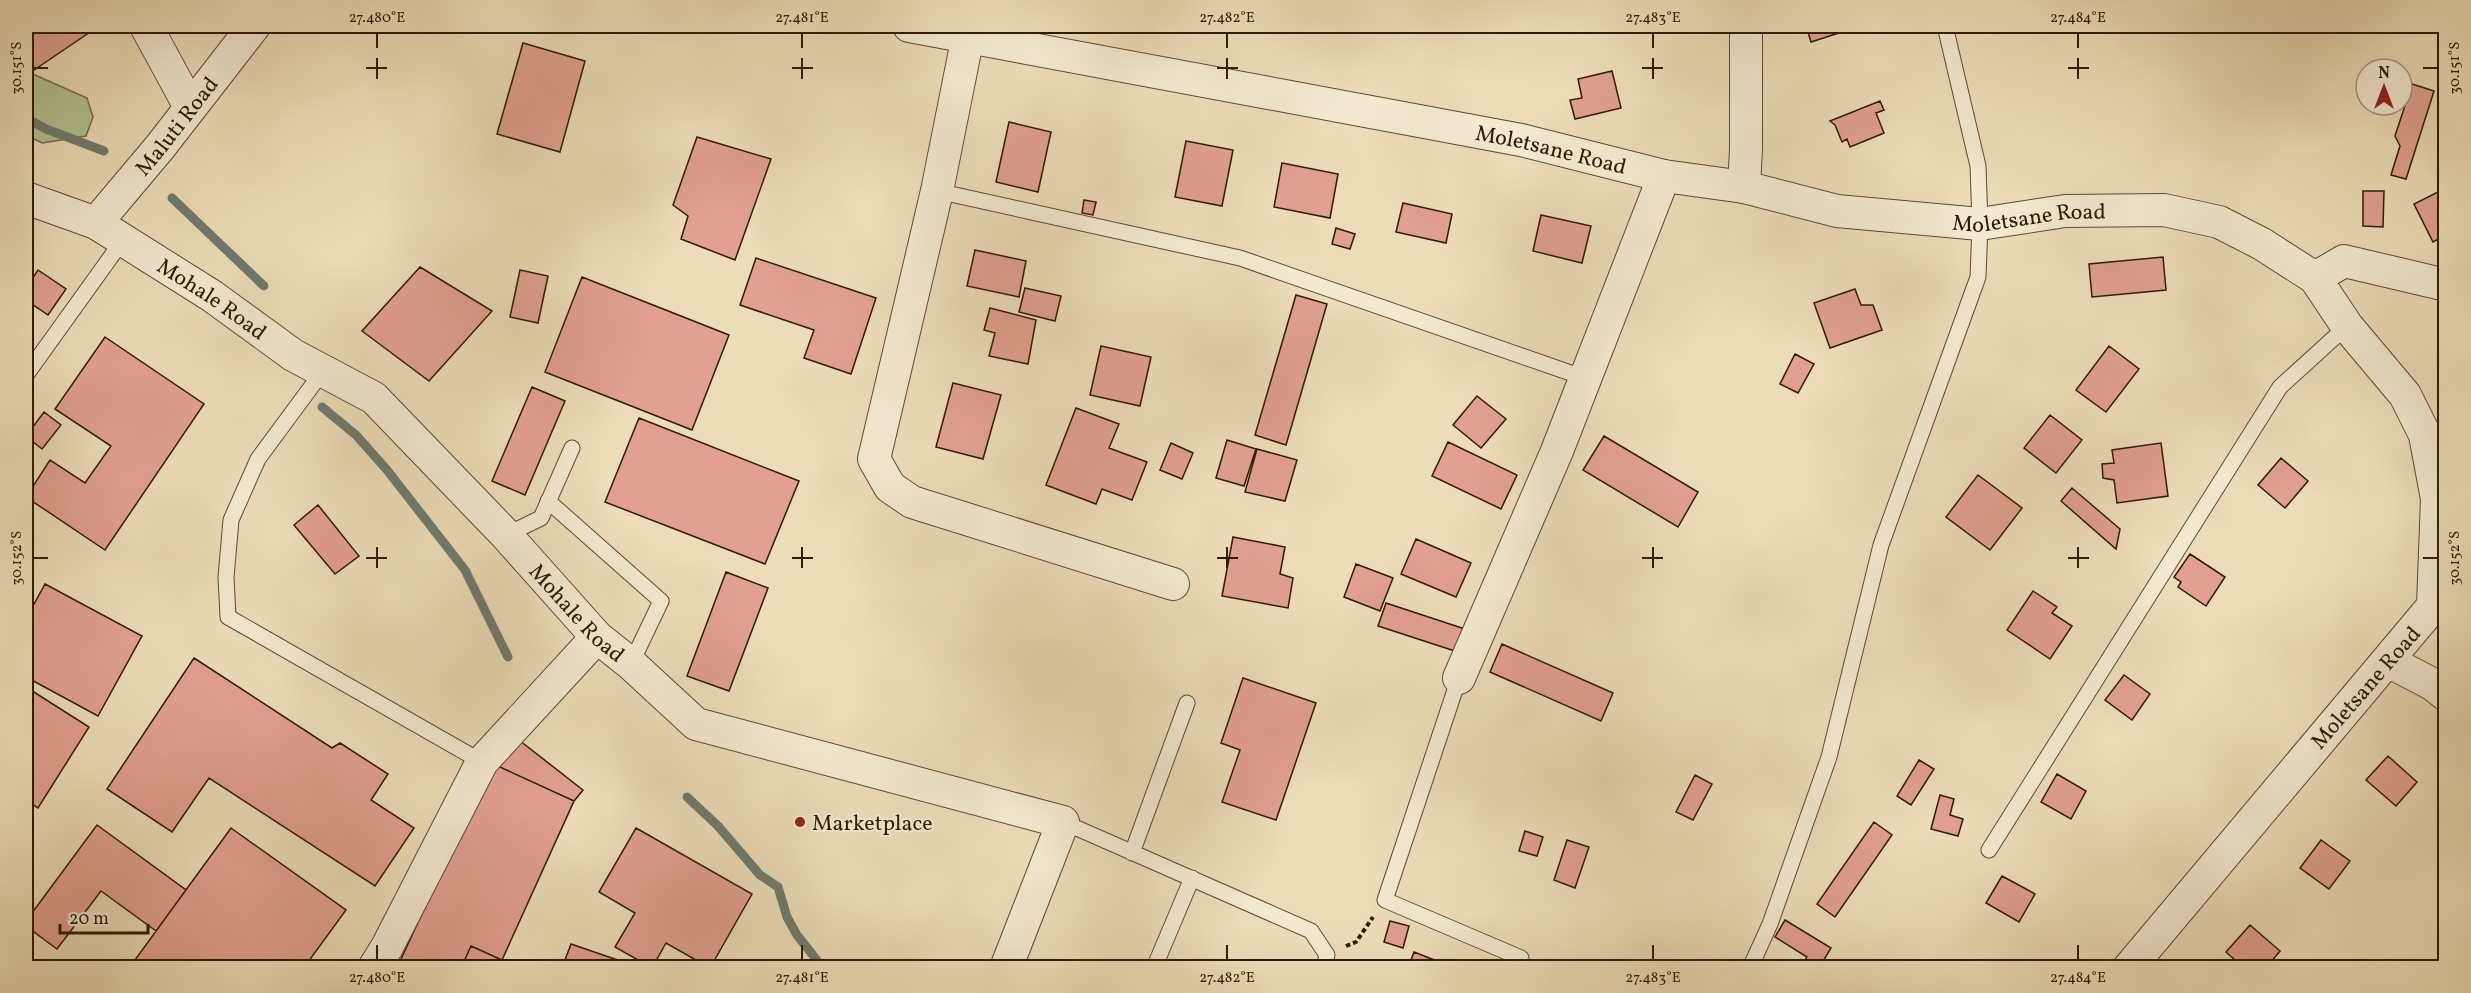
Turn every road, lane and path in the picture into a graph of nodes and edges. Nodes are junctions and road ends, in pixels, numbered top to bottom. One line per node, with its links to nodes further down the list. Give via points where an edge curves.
1 (146, 26): 7 (street)
2 (254, 26): 7 (street, Maluti Road)
3 (909, 26): 6 (street, Moletsane Road)
4 (1746, 26): 9 (street)
5 (1945, 26): 13 (lane, via 1978,166)
6 (968, 36): 8 (street, Moletsane Road, via 1521,140); 10 (street)
7 (190, 107): 12 (street, Maluti Road)
8 (1664, 176): 9 (street, Moletsane Road); 20 (street)
9 (1744, 187): 13 (street, Moletsane Road, via 1837,211)
10 (937, 191): 20 (lane, via 1240,258); 24 (street, via 874,459 890,487 912,502)
11 (26, 198): 12 (street, Mohale Road)
12 (96, 223): 14 (street, Mohale Road)
13 (1980, 224): 15 (street, Moletsane Road, via 2065,211 2164,210 2219,222); 43 (lane, via 1978,277 1881,545 1829,757 1770,924)
14 (123, 240): 18 (street, Mohale Road, via 212,296 293,355); 19 (lane)
15 (2315, 278): 16 (street, via 2344,261); 17 (street, Moletsane Road)
16 (2445, 285)
17 (2347, 326): 26 (street, Moletsane Road, via 2405,395 2426,435 2437,499 2433,606); 33 (lane, via 2280,387)
18 (323, 371): 23 (street, Mohale Road, via 374,398); 31 (lane, via 258,459 231,520 226,577 228,617)
19 (26, 375)
20 (1585, 378): 28 (street)
21 (572, 448): 22 (lane)
22 (549, 501): 23 (lane, via 541,518); 27 (lane, via 661,601)
23 (506, 535): 25 (street, Mohale Road)
24 (1173, 584)
25 (597, 637): 27 (street, Mohale Road); 31 (street)
26 (2388, 661): 29 (street); 44 (street, Moletsane Road)
27 (631, 664): 32 (street, Mohale Road, via 696,724)
28 (1459, 678): 36 (lane)
29 (2441, 684)
30 (1187, 703): 34 (lane)
31 (482, 762): 39 (street)
32 (1063, 822): 34 (lane); 40 (street)
33 (1989, 850)
34 (1132, 853): 35 (lane)
35 (1192, 879): 41 (lane); 42 (lane, via 1311,931 1327,955)
36 (1385, 900): 37 (path); 38 (lane)
37 (1356, 942)
38 (1521, 958)
39 (374, 968)
40 (1006, 968)
41 (1154, 968)
42 (1324, 968)
43 (1750, 968)
44 (2129, 968)

